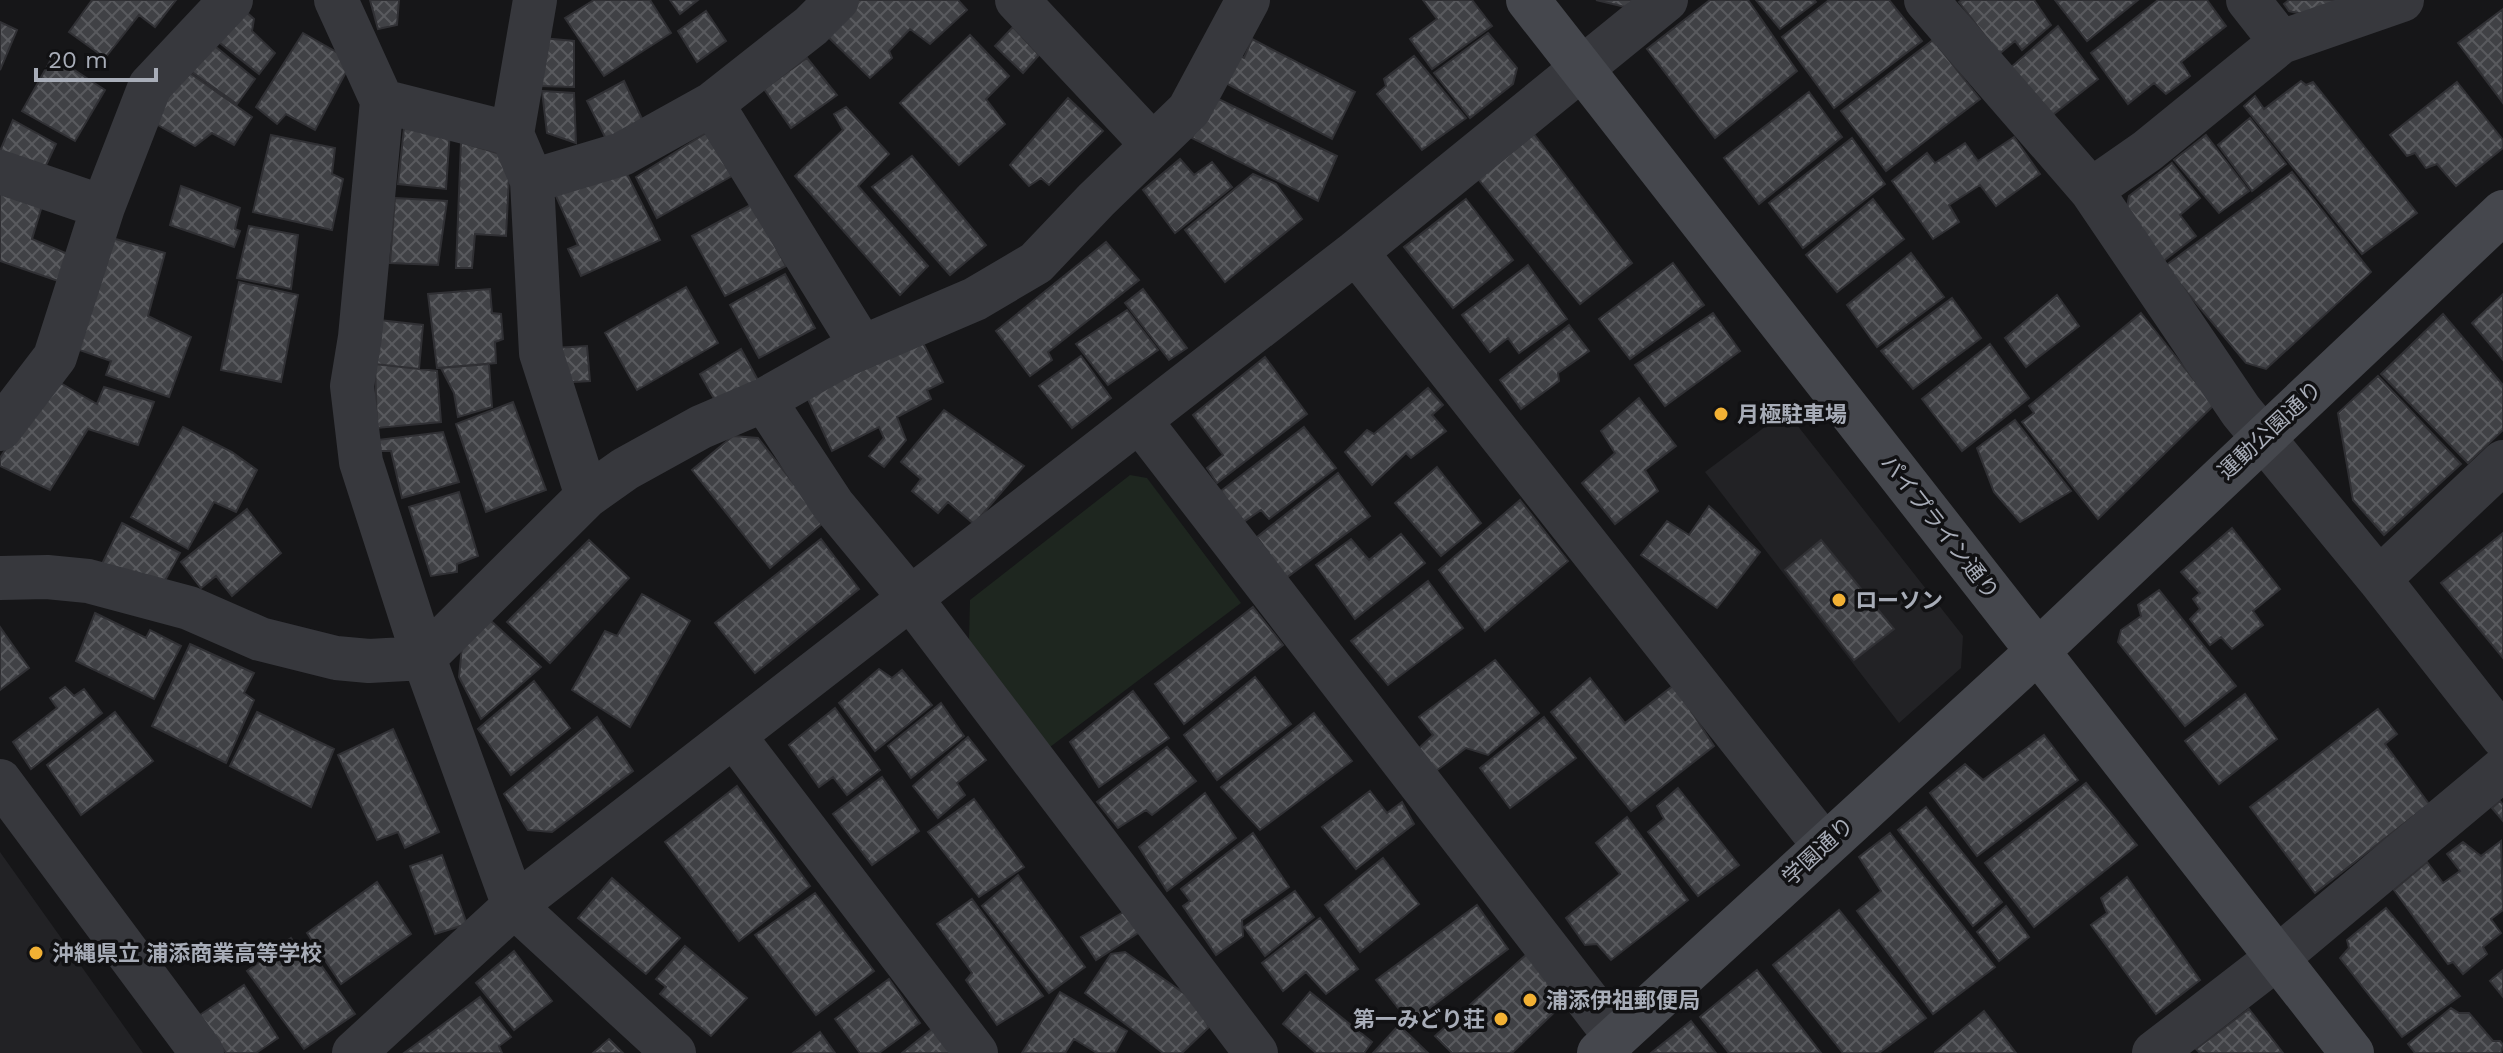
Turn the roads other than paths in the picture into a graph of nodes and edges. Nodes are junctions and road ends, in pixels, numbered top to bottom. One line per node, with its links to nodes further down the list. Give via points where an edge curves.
1 (336, 0): 14 (street)
2 (535, 0): 16 (street)
3 (837, 0): 15 (street)
4 (1017, 0): 17 (street)
5 (1248, 0): 17 (street, via 1189,110)
6 (1528, 0): 13 (main road, パイプライン通り)
7 (1666, 0): 13 (street)
8 (1926, 0): 20 (street)
9 (2248, 0): 12 (street)
10 (2402, 0): 12 (street)
11 (217, 5): 21 (street, via 150,86)
12 (2281, 42): 20 (street)
13 (1581, 69): 23 (street); 34 (main road, パイプライン通り)
14 (382, 101): 16 (street); 35 (street, via 352,386 361,462)
15 (712, 104): 19 (street, via 622,154); 24 (street)
16 (512, 134): 19 (street)
17 (1152, 144): 24 (street, via 1036,263 975,299)
18 (0, 172): 21 (street)
19 (532, 181): 30 (street, via 541,353)
20 (2091, 190): 28 (street)
21 (103, 207): 27 (street, via 55,357)
22 (2503, 212): 28 (main road, 運動公園通り)
23 (1356, 252): 26 (street); 40 (street)
24 (862, 347): 25 (street)
25 (764, 400): 30 (street, via 701,427); 33 (street, via 833,505)
26 (1140, 421): 33 (street); 43 (street)
27 (0, 429)
28 (2263, 437): 32 (street); 34 (main road, 運動公園通り)
29 (2503, 462): 32 (street)
30 (587, 496): 35 (street)
31 (0, 578): 35 (street, via 88,581 189,608 260,639 336,658)
32 (2379, 579): 37 (street)
33 (911, 599): 36 (street); 44 (street)
34 (2038, 651): 40 (main road, 学園通り); 42 (main road, パイプライン通り)
35 (424, 658): 41 (street)
36 (734, 736): 41 (street); 48 (street)
37 (2503, 737)
38 (2503, 769): 42 (street)
39 (0, 781): 45 (street)
40 (1824, 845): 43 (main road, 学園通り)
41 (514, 906): 46 (street); 47 (street)
42 (2277, 958): 49 (street); 50 (main road, パイプライン通り)
43 (1607, 1045)
44 (1249, 1050)
45 (202, 1053)
46 (354, 1053)
47 (674, 1053)
48 (976, 1053)
49 (2154, 1053)
50 (2352, 1053)

